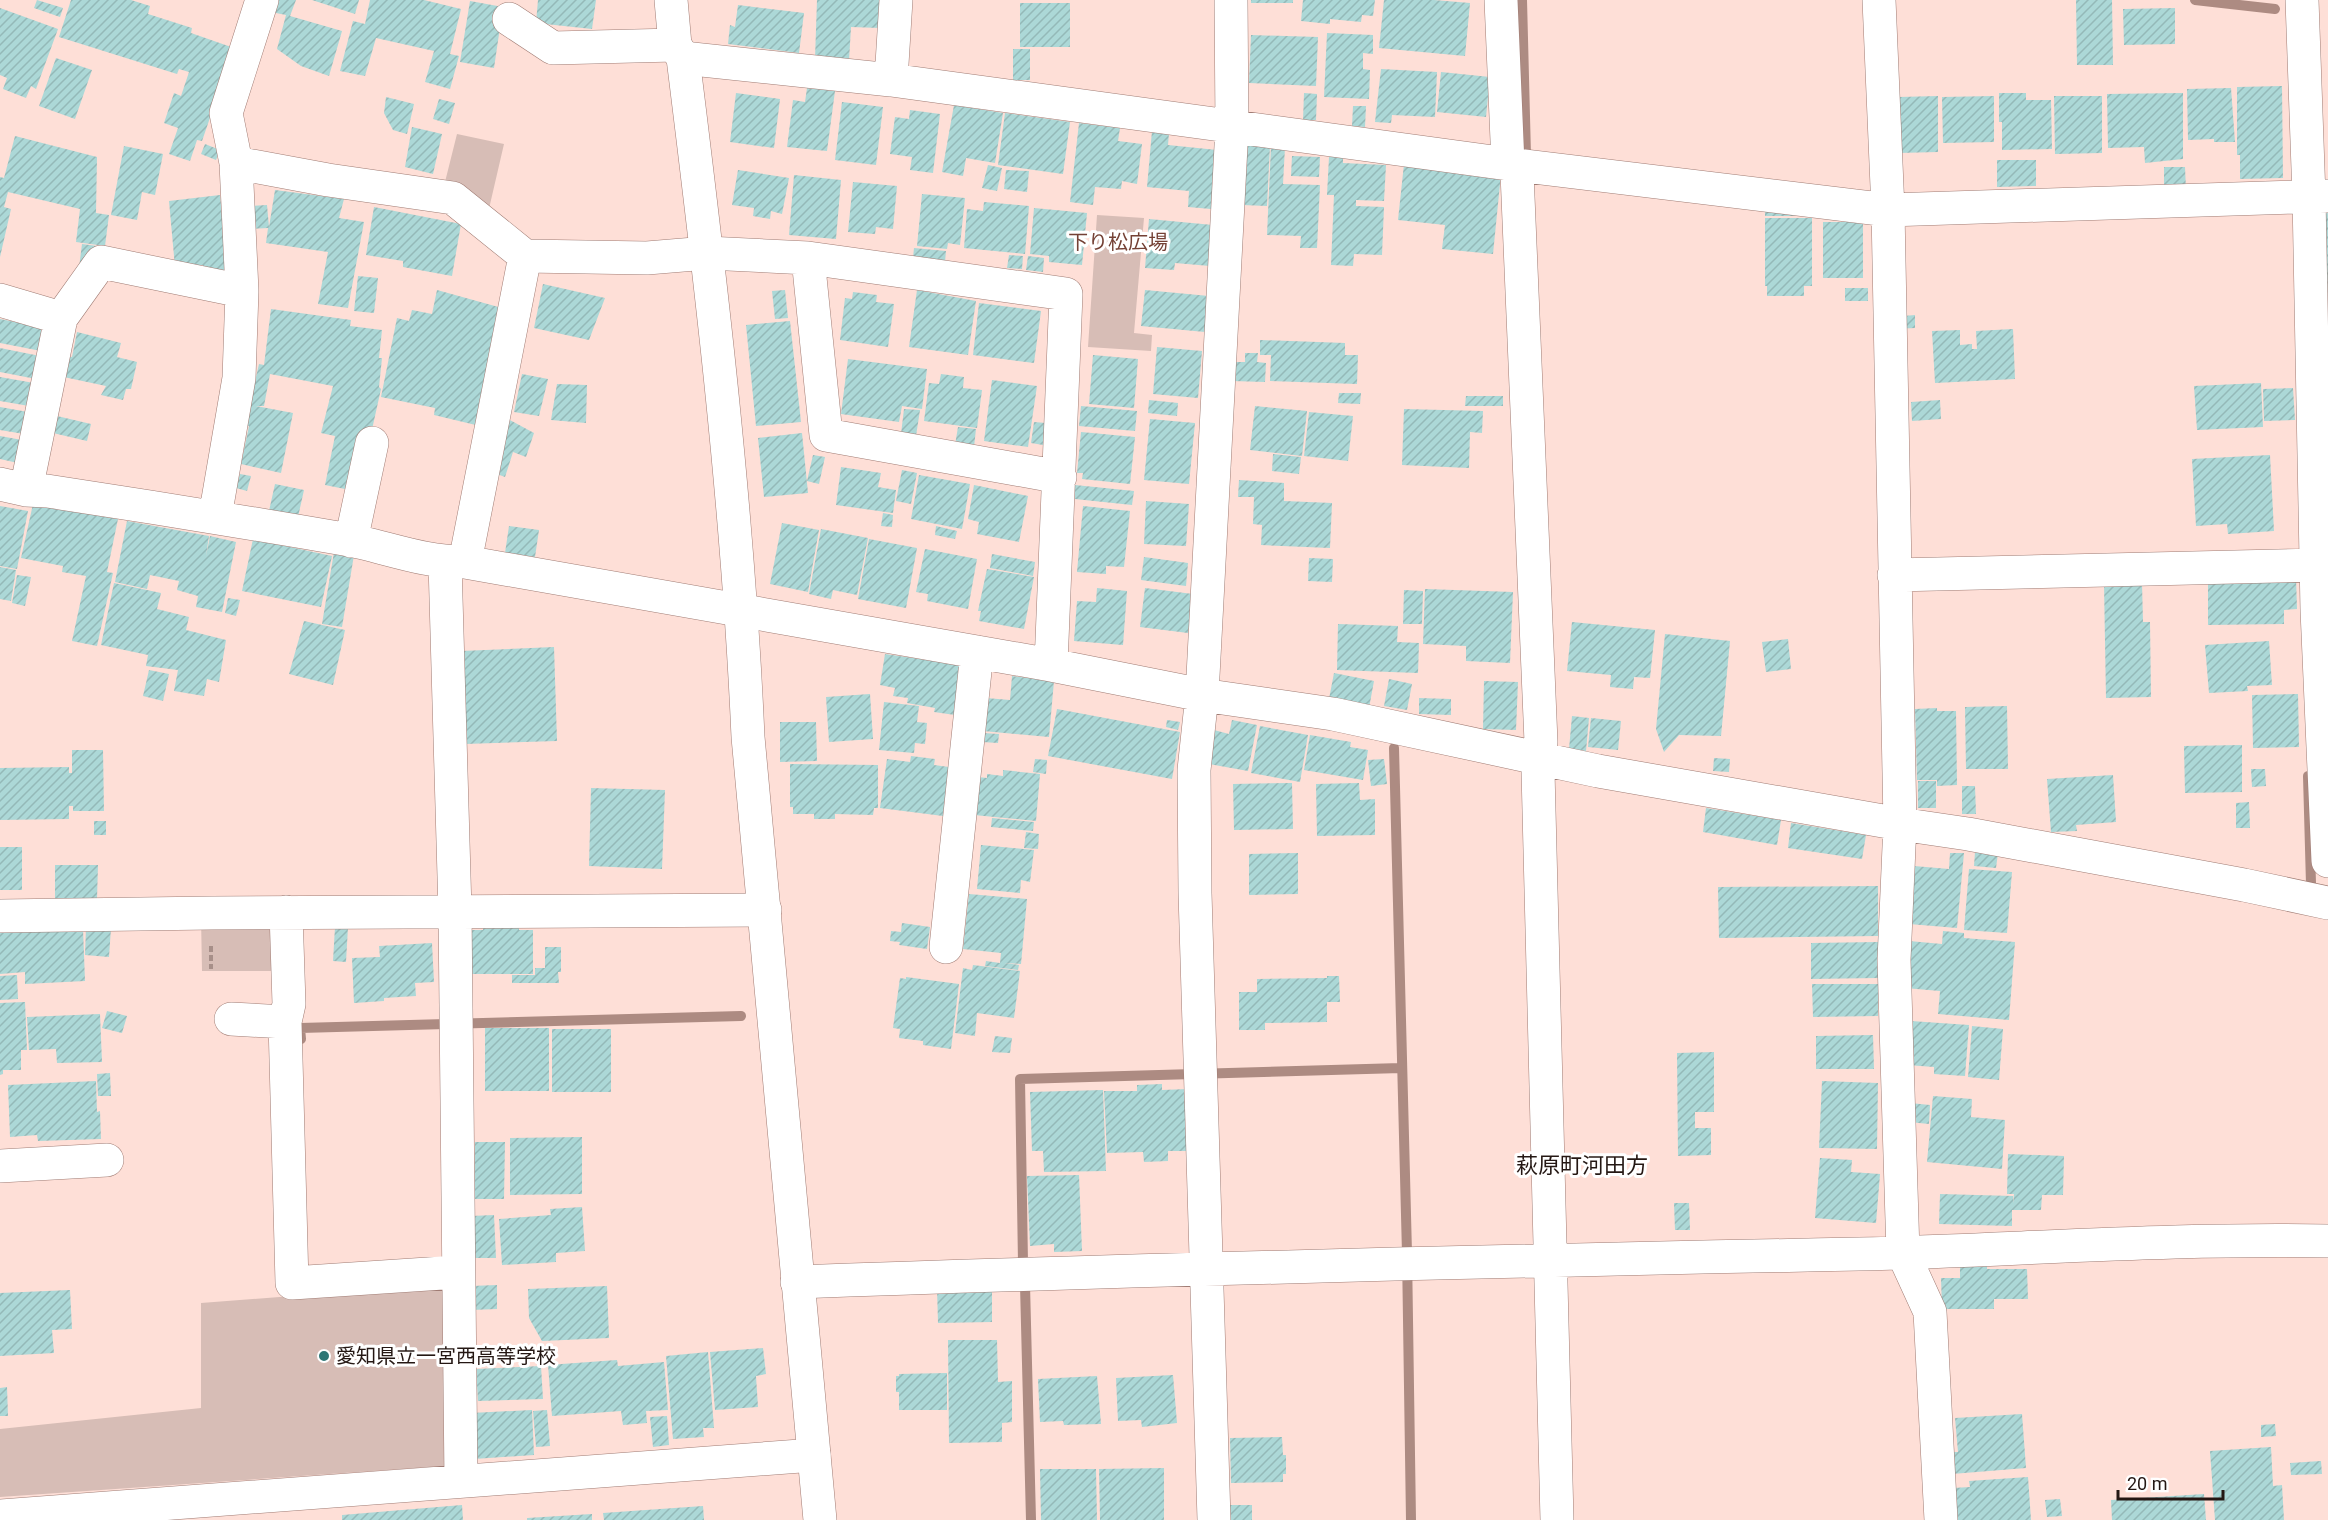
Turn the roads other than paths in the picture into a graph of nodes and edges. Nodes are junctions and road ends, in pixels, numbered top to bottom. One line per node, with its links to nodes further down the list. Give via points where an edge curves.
1 (262, 0): 12 (street, via 226,113)
2 (671, 0): 9 (street)
3 (896, 0): 10 (street)
4 (1231, 0): 11 (street)
5 (1501, 0): 13 (street)
6 (1879, 0): 15 (street)
7 (2302, 0): 14 (street)
8 (509, 19): 9 (street, via 553,48)
9 (679, 51): 10 (street); 16 (street)
10 (891, 81): 11 (street)
11 (1232, 127): 13 (street); 34 (street)
12 (236, 163): 17 (street, via 453,198); 19 (street)
13 (1508, 164): 15 (street); 35 (street, via 1517,173)
14 (2319, 196): 15 (street); 28 (street)
15 (1888, 210): 29 (street)
16 (707, 253): 17 (street, via 647,258); 18 (street); 30 (street)
17 (525, 256): 27 (street)
18 (808, 258): 23 (street, via 826,435); 23 (street, via 1066,294)
19 (242, 291): 21 (street, via 101,262); 25 (street, via 239,378)
20 (0, 300): 21 (street)
21 (61, 318): 24 (street)
22 (372, 443): 26 (street)
23 (1060, 477): 32 (street)
24 (13, 487): 25 (street)
25 (215, 516): 26 (street)
26 (351, 541): 27 (street)
27 (455, 562): 30 (street); 40 (street)
28 (2317, 565): 29 (street); 33 (street)
29 (1894, 575): 36 (street)
30 (742, 611): 31 (street); 39 (street, via 748,737)
31 (977, 652): 32 (street); 43 (street)
32 (1052, 665): 34 (street)
33 (2324, 676): 37 (street)
34 (1202, 695): 35 (street, via 1333,714); 51 (street, via 1194,770)
35 (1539, 759): 36 (street); 50 (street)
36 (1900, 824): 38 (street, via 2233,882); 49 (street, via 1894,960)
37 (2328, 861)
38 (2328, 903)
39 (765, 910): 40 (street); 53 (street)
40 (455, 911): 41 (street); 52 (street)
41 (286, 912): 42 (street); 45 (street, via 289,1004)
42 (0, 916)
43 (946, 947)
44 (231, 1019): 45 (street)
45 (285, 1022): 52 (street, via 292,1283)
46 (107, 1160): 47 (street)
47 (0, 1166)
48 (2328, 1241): 49 (street, via 2256,1240)
49 (1902, 1253): 50 (street); 60 (street, via 1930,1312)
50 (1550, 1260): 51 (street); 59 (street)
51 (1207, 1268): 53 (street); 58 (street)
52 (458, 1272): 55 (street)
53 (797, 1282): 54 (street)
54 (814, 1455): 55 (street); 57 (street)
55 (461, 1480): 56 (street)
56 (0, 1516)
57 (820, 1520)
58 (1214, 1520)
59 (1557, 1520)
60 (1941, 1520)

